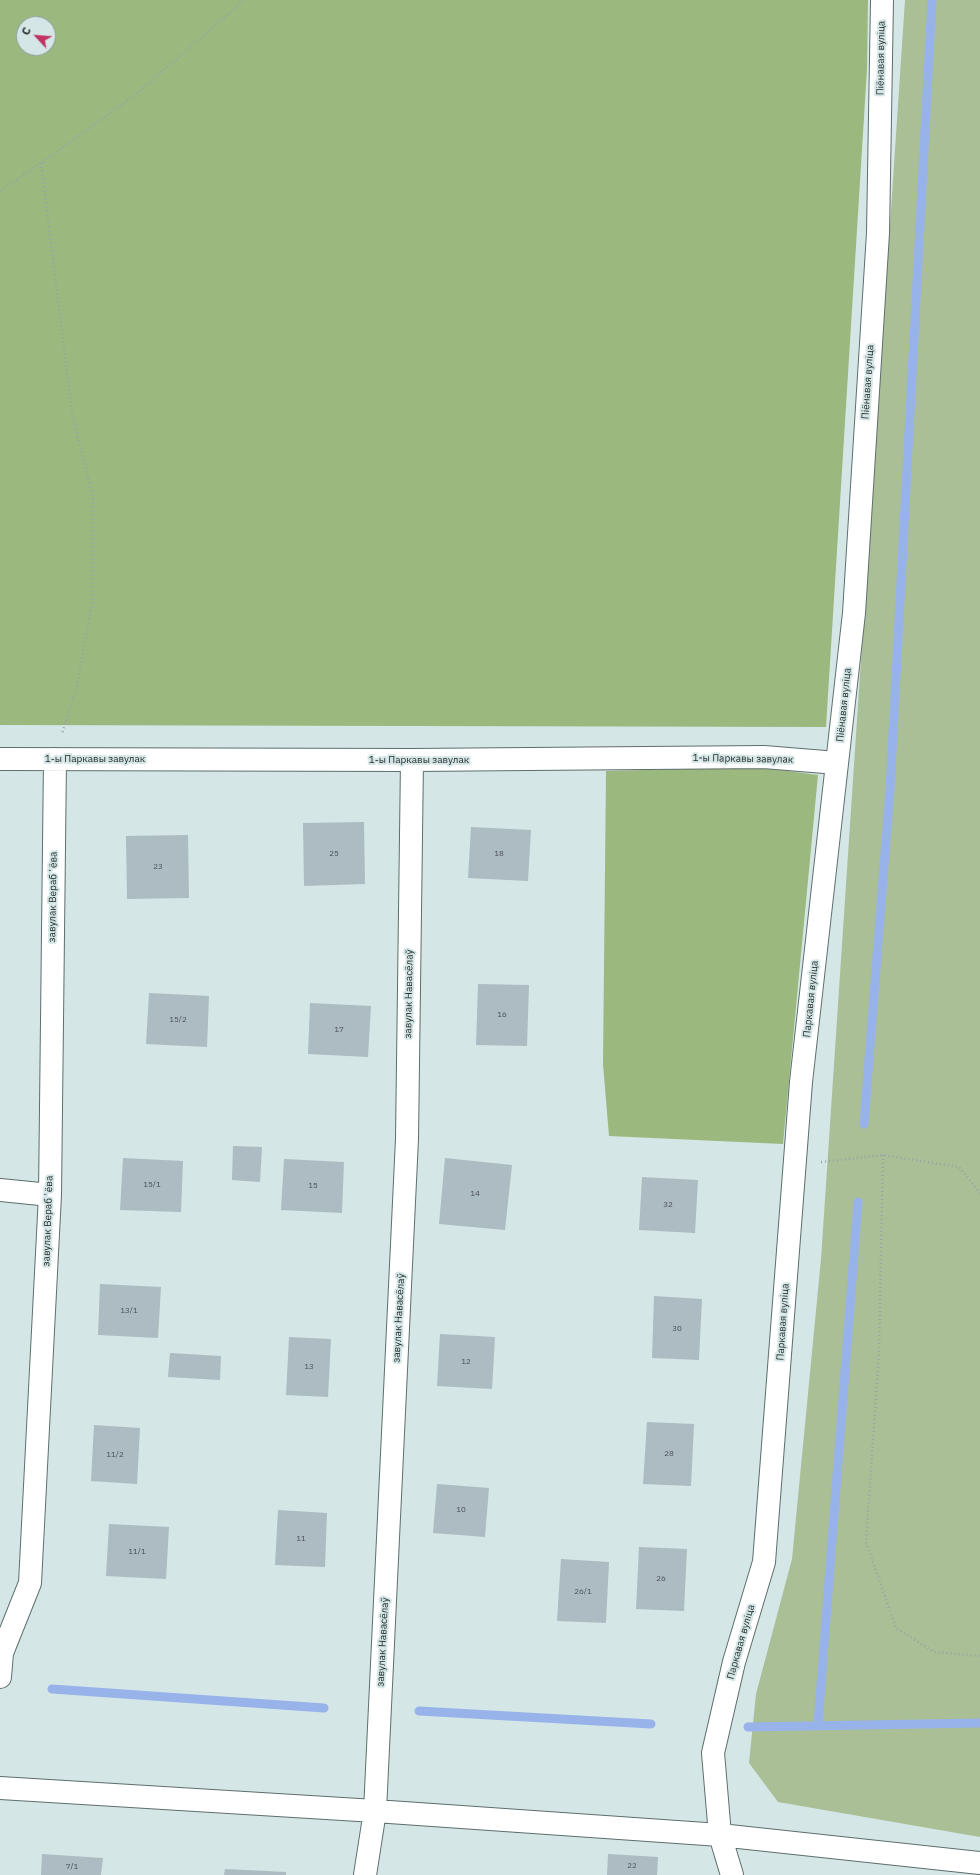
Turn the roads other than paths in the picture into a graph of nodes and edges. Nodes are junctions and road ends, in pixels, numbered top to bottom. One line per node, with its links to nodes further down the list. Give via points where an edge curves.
1 (882, 0): 5 (street, Піёнавая вуліца, via 877,249 854,613)
2 (0, 758): 3 (street, 1-ы Паркавы завулак)
3 (55, 760): 4 (street, 1-ы Паркавы завулак); 7 (street, завулак Верабʼёва)
4 (412, 760): 5 (street, 1-ы Паркавы завулак, via 764,757); 11 (street, завулак Навасёлаў, via 407,1139)
5 (837, 762): 12 (street, Паркавая вуліца, via 801,1082 764,1562 734,1662 713,1753)
6 (0, 1190): 7 (street)
7 (50, 1195): 8 (street, завулак Верабʼёва, via 30,1583)
8 (1, 1652): 9 (street, завулак Верабʼёва)
9 (0, 1677)
10 (0, 1788): 11 (street)
11 (375, 1810): 12 (street); 14 (street, завулак Навасёлаў)
12 (720, 1835): 13 (street); 15 (street, Паркавая вуліца)
13 (980, 1863)
14 (365, 1875)
15 (732, 1875)

